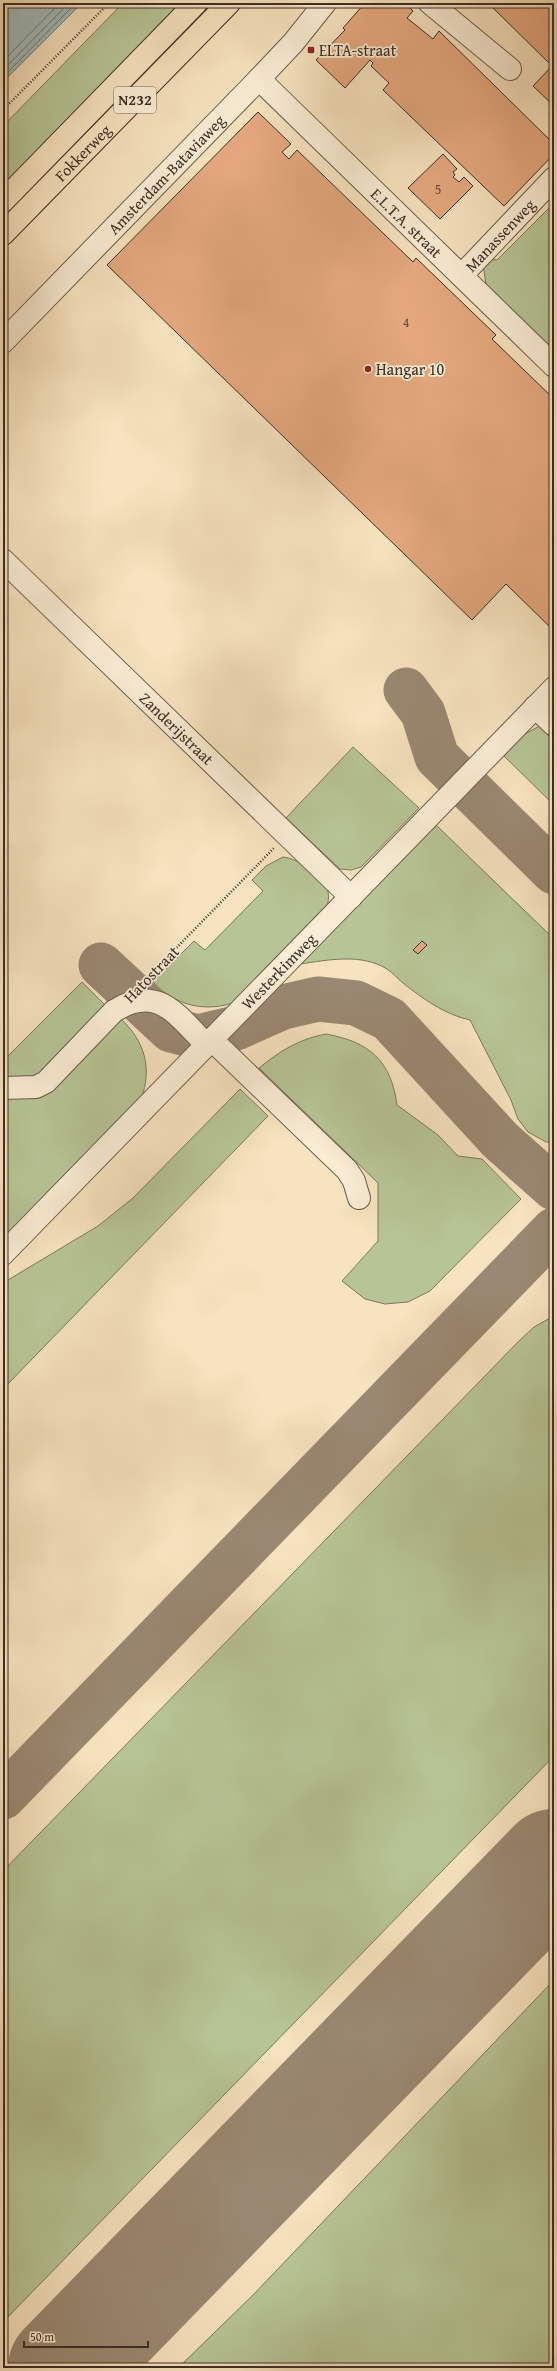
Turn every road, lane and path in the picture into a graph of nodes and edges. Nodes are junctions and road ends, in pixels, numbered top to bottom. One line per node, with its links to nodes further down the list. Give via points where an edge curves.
1 (109, 3): 8 (path)
2 (196, 3): 10 (main road, Fokkerweg / N232)
3 (229, 3): 11 (main road, Fokkerweg / N232)
4 (325, 3): 7 (street, Amsterdam-Bataviaweg, via 294,43)
5 (430, 3): 6 (street)
6 (510, 69)
7 (260, 79): 12 (street, E.L.T.A. straat); 13 (street, Amsterdam-Bataviaweg)
8 (3, 110)
9 (554, 178): 12 (street, Manassenweg)
10 (3, 201)
11 (3, 234)
12 (462, 275): 14 (street, E.L.T.A. straat)
13 (3, 342)
14 (554, 366)
15 (3, 560): 19 (street, Zanderijstraat)
16 (554, 688): 17 (street, Westerkimweg)
17 (535, 707): 18 (street); 20 (street, Westerkimweg)
18 (554, 725)
19 (287, 834): 20 (street, Zanderijstraat); 21 (path, Hatostraat)
20 (351, 897): 22 (street, Westerkimweg)
21 (142, 982)
22 (209, 1042): 23 (street, Hatostraat, via 159,1001 144,999 127,1002 114,1011 46,1082 36,1087); 24 (street, Hatostraat, via 347,1170 354,1181); 25 (street, Westerkimweg)
23 (3, 1088)
24 (359, 1198)
25 (3, 1254)

